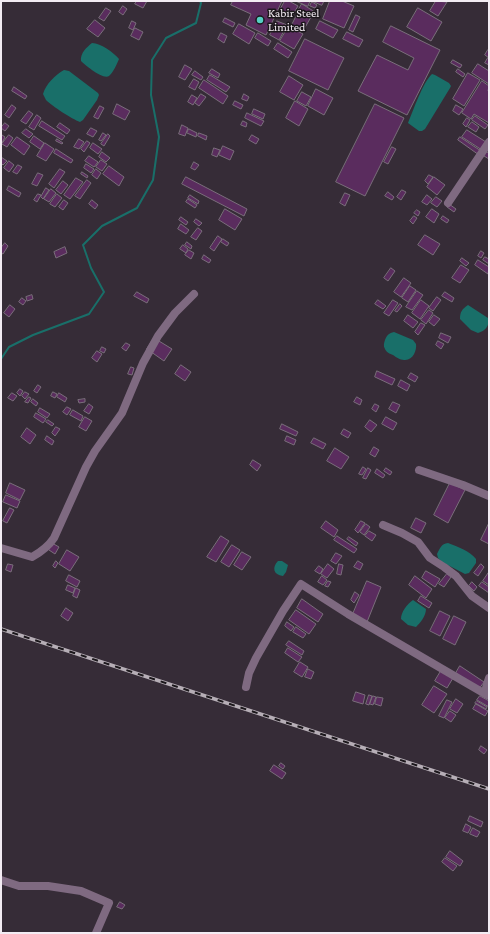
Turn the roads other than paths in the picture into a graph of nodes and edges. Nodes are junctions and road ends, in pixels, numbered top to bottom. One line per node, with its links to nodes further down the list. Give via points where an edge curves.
1 (489, 142): 2 (street)
2 (448, 203)
3 (194, 294): 7 (street, via 175,313 158,336 143,363 122,413 86,467 48,546 32,557)
4 (419, 470): 5 (street)
5 (489, 496)
6 (383, 525): 8 (street, via 418,542 430,558 456,576 472,596)
7 (1, 548)
8 (489, 608)
9 (489, 678): 11 (street, via 485,688)
10 (246, 687): 11 (street, via 256,658 301,584)
11 (488, 696)
12 (1, 880): 13 (street, via 19,886 48,886 80,891 109,903)
13 (96, 933)

